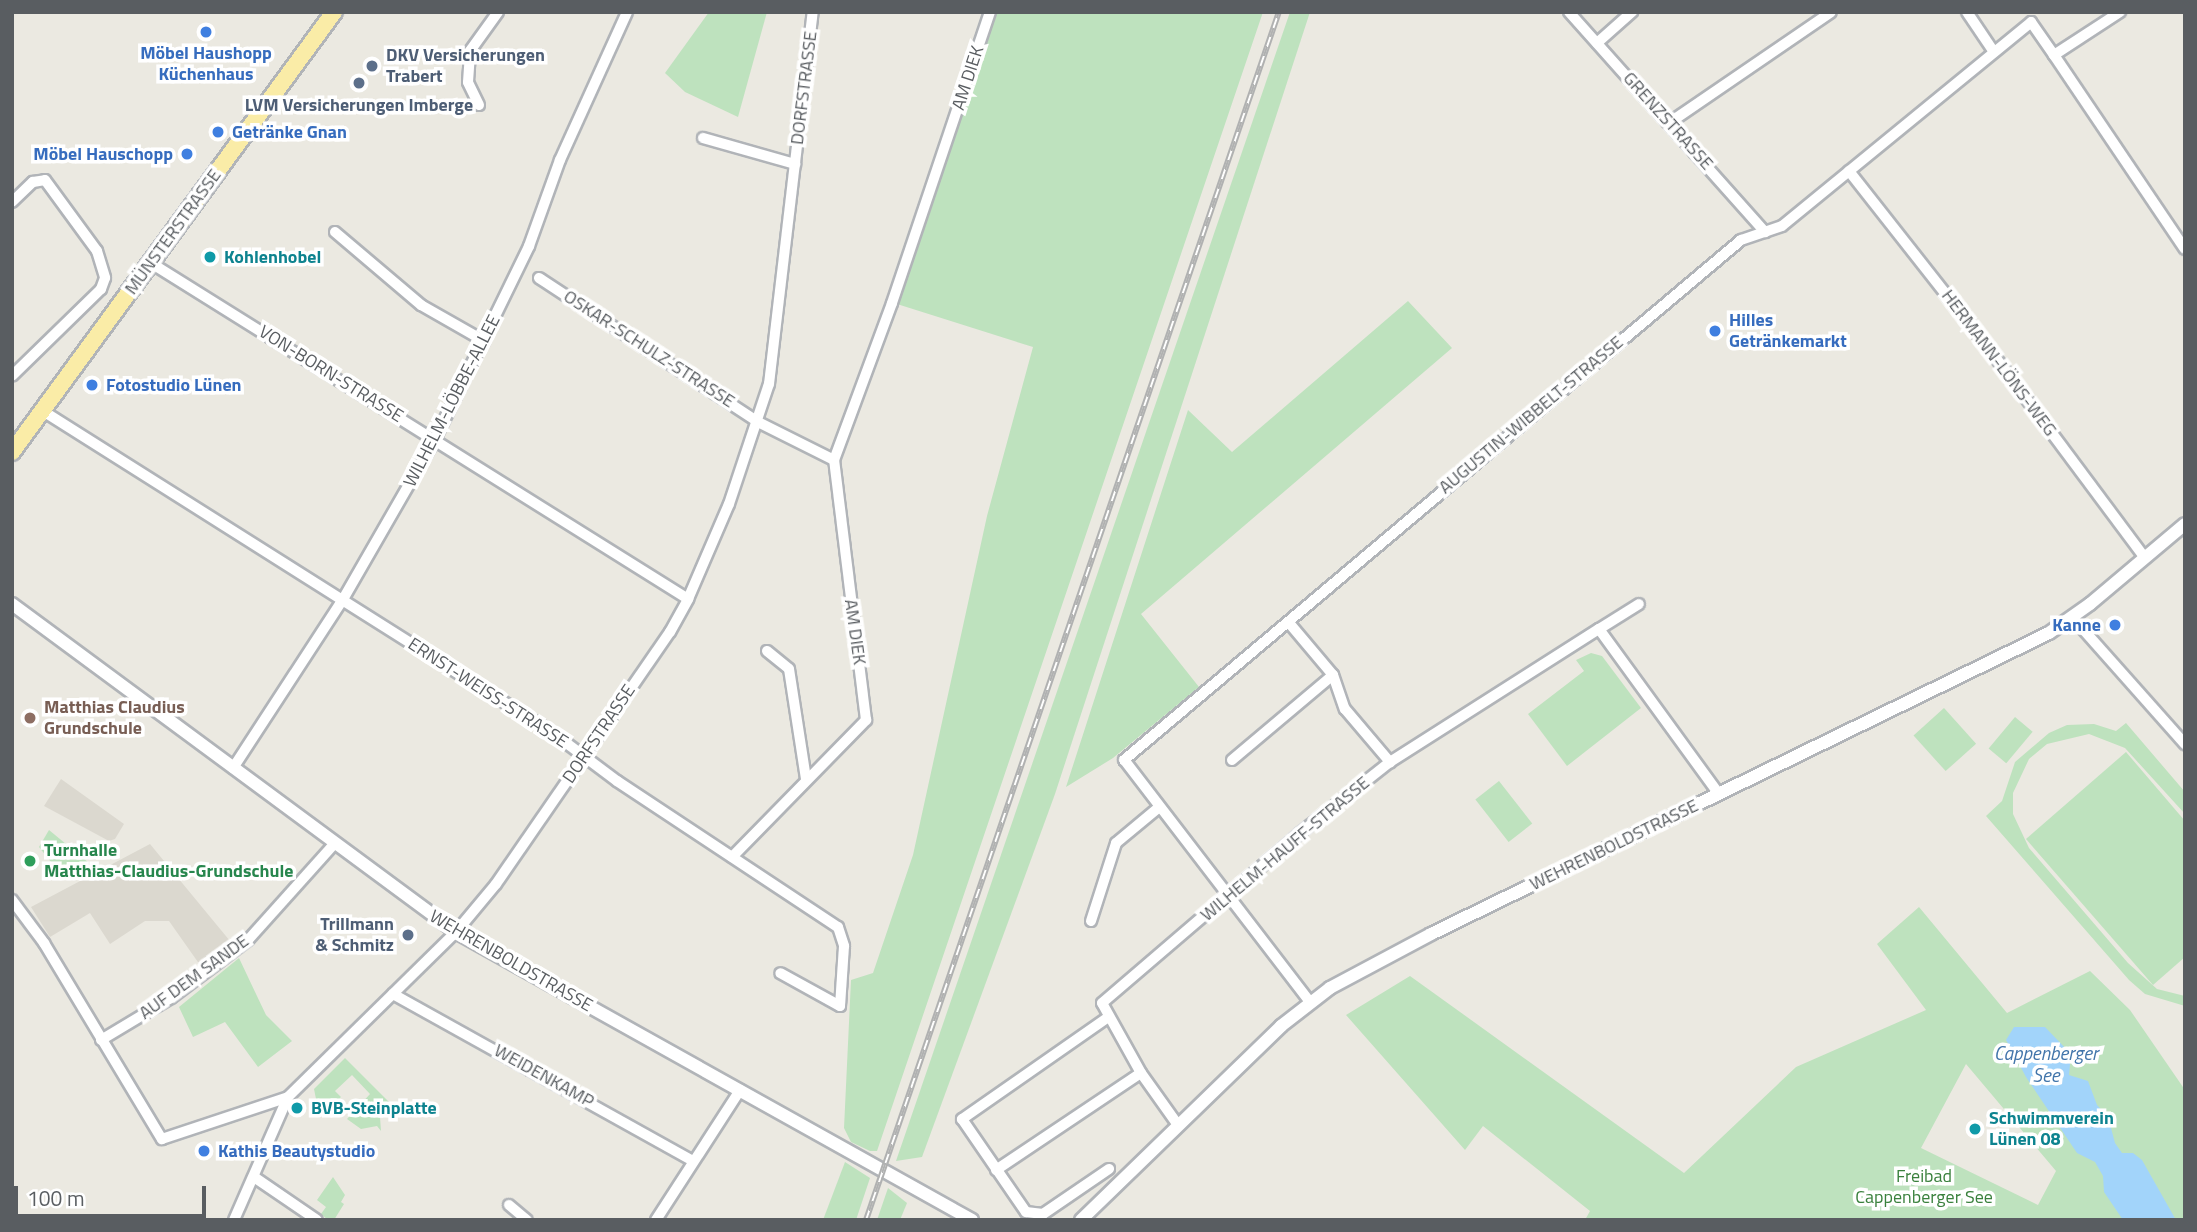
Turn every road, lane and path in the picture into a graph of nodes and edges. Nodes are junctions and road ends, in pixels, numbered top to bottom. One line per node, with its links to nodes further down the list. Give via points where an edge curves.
1 (334, 12): 23 (main road, MÜNSTERSTRASSE)
2 (498, 12): 14 (street, via 470,51 468,82)
3 (627, 12): 25 (street, WILHELM-LÖBBE-ALLEE)
4 (813, 12): 17 (street, DORFSTRASSE)
5 (990, 12): 31 (street, AM DIEK)
6 (1569, 12): 11 (street, GRENZSTRASSE)
7 (1632, 12): 11 (street)
8 (1831, 12): 15 (street)
9 (1967, 12): 12 (street)
10 (2120, 12): 13 (street)
11 (1597, 43): 15 (street, GRENZSTRASSE)
12 (1994, 52): 13 (street, AUGUSTIN-WIBBELT-STRASSE, via 2031,22); 18 (street, AUGUSTIN-WIBBELT-STRASSE)
13 (2054, 55): 22 (street)
14 (479, 106)
15 (1670, 122): 21 (street, GRENZSTRASSE)
16 (703, 138): 17 (street, DORFSTRASSE)
17 (795, 164): 28 (street, DORFSTRASSE, via 778,332)
18 (1849, 171): 21 (street, AUGUSTIN-WIBBELT-STRASSE, via 1782,226); 33 (street, HERMANN-LÖNS-WEG)
19 (12, 202): 26 (street, via 38,180 47,183 97,251 105,278 92,299)
20 (335, 232): 25 (street, via 421,305)
21 (1765, 232): 39 (street, AUGUSTIN-WIBBELT-STRASSE, via 1741,240 1647,315)
22 (2185, 249)
23 (150, 263): 27 (main road, MÜNSTERSTRASSE); 29 (street, VON-BORN-STRASSE)
24 (539, 278): 28 (street, OSKAR-SCHULZ-STRASSE)
25 (484, 341): 29 (street, WILHELM-LÖBBE-ALLEE)
26 (12, 376)
27 (43, 411): 30 (main road, MÜNSTERSTRASSE); 35 (street, ERNST-WEISS-STRASSE)
28 (758, 422): 31 (street, OSKAR-SCHULZ-STRASSE); 34 (street, DORFSTRASSE)
29 (435, 439): 34 (street, VON-BORN-STRASSE); 35 (street, WILHELM-LÖBBE-ALLEE)
30 (12, 452)
31 (834, 460): 48 (street, AM DIEK, via 866,720)
32 (2185, 524): 33 (street, WEHRENBOLDSTRASSE)
33 (2146, 558): 38 (street, WEHRENBOLDSTRASSE)
34 (688, 599): 44 (street, DORFSTRASSE)
35 (342, 601): 44 (street, ERNST-WEISS-STRASSE); 47 (street, WILHELM-LÖBBE-ALLEE)
36 (12, 604): 47 (street, WEHRENBOLDSTRASSE)
37 (1639, 604): 40 (street, WILHELM-HAUFF-STRASSE)
38 (2073, 618): 43 (street); 49 (street, WEHRENBOLDSTRASSE)
39 (1290, 624): 42 (street); 50 (street, AUGUSTIN-WIBBELT-STRASSE, via 1125,760)
40 (1599, 629): 46 (street, WILHELM-HAUFF-STRASSE); 49 (street)
41 (767, 651): 48 (street, via 789,669)
42 (1333, 676): 45 (street); 46 (street, via 1345,709)
43 (2185, 744)
44 (583, 755): 52 (street, ERNST-WEISS-STRASSE); 56 (street, DORFSTRASSE, via 525,845)
45 (1232, 760)
46 (1390, 762): 53 (street, WILHELM-HAUFF-STRASSE)
47 (233, 768): 51 (street, WEHRENBOLDSTRASSE)
48 (806, 779): 52 (street, AM DIEK)
49 (1719, 794): 59 (street, WEHRENBOLDSTRASSE, via 1410,944)
50 (1158, 808): 53 (street, AUGUSTIN-WIBBELT-STRASSE); 55 (street, via 1116,843)
51 (334, 844): 56 (street, WEHRENBOLDSTRASSE); 61 (street, AUF DEM SANDE, via 248,940 171,998)
52 (732, 857): 57 (street, ERNST-WEISS-STRASSE, via 838,927 844,946 840,1006)
53 (1229, 894): 59 (street, AUGUSTIN-WIBBELT-STRASSE); 60 (street, WILHELM-HAUFF-STRASSE, via 1102,1003)
54 (12, 900): 61 (street, via 44,943)
55 (1091, 921)
56 (456, 932): 58 (street, DORFSTRASSE); 63 (street, WEHRENBOLDSTRASSE)
57 (780, 974)
58 (393, 994): 64 (street, DORFSTRASSE); 66 (street, WEIDENKAMP)
59 (1310, 1002): 65 (street, WEHRENBOLDSTRASSE)
60 (1107, 1018): 62 (street); 68 (street, via 962,1119)
61 (101, 1040): 64 (street, via 162,1139)
62 (1141, 1073): 65 (street); 68 (street)
63 (740, 1090): 66 (street); 75 (street, WEHRENBOLDSTRASSE)
64 (288, 1097): 69 (street, DORFSTRASSE)
65 (1178, 1125): 76 (street, WEHRENBOLDSTRASSE)
66 (693, 1161): 74 (street)
67 (1110, 1169): 68 (street, via 1043,1214 1026,1212)
68 (996, 1170)
69 (254, 1177): 71 (street, DORFSTRASSE); 72 (street)
70 (509, 1205): 73 (street)
71 (234, 1220)
72 (317, 1220)
73 (527, 1220)
74 (656, 1220)
75 (972, 1220)
76 (1081, 1220)

